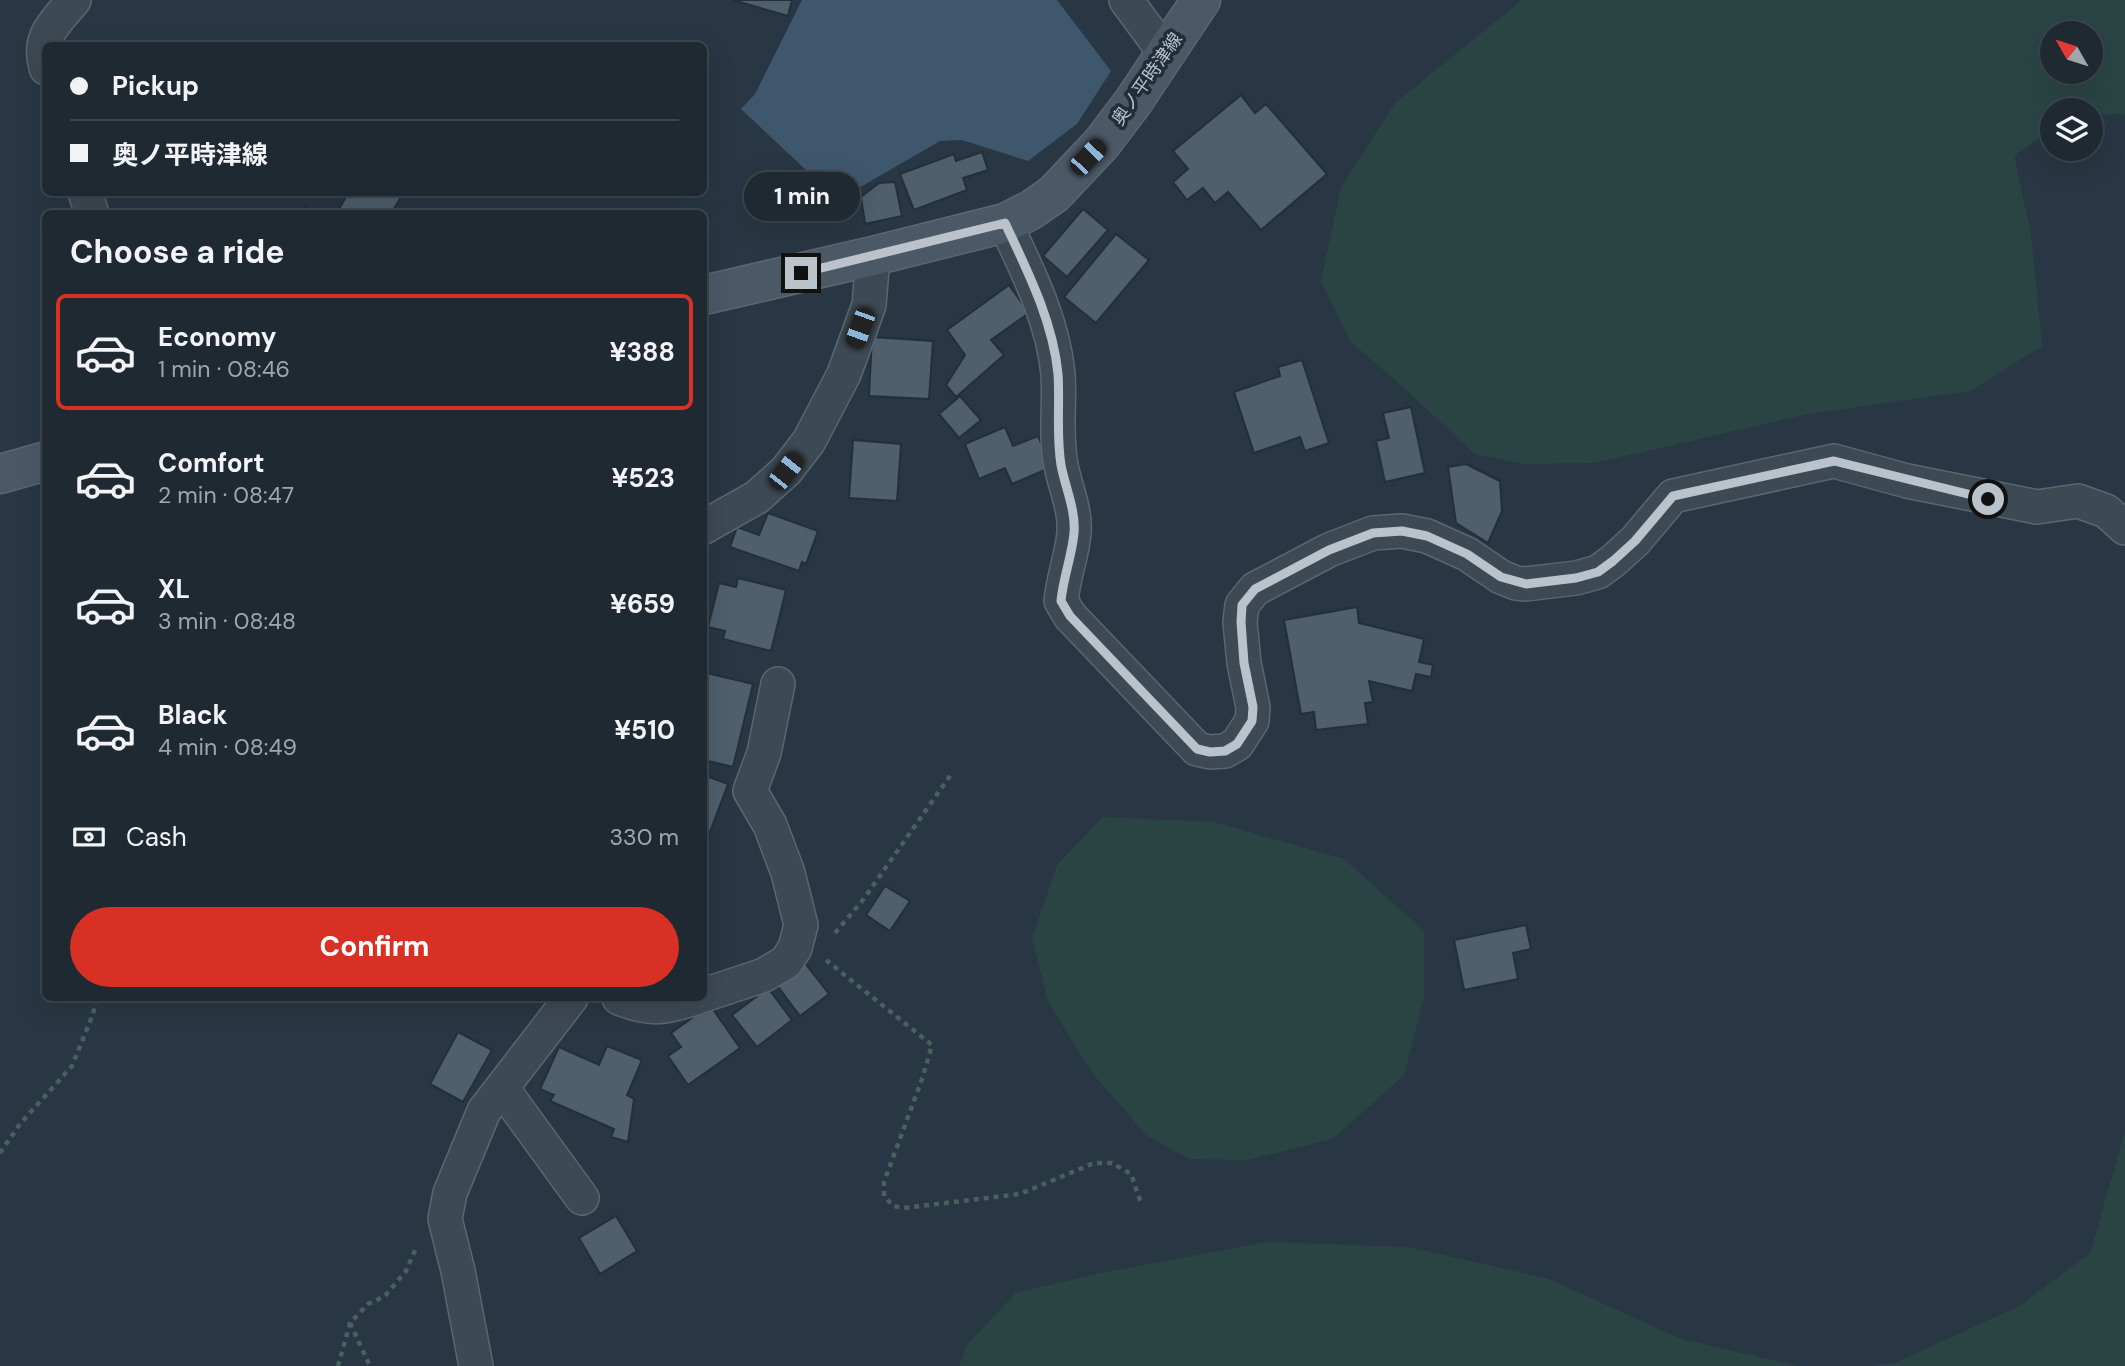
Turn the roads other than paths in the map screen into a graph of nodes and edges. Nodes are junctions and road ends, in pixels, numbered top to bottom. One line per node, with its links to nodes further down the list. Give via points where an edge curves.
1 (74, 0): 4 (street, via 46,33)
2 (1126, 0): 5 (street)
3 (1201, 0): 5 (main road, 奥ノ平時津線)
4 (45, 42)
5 (1166, 54): 6 (main road, 奥ノ平時津線, via 1102,143 1075,172 1054,194)
6 (1005, 223): 7 (main road, 奥ノ平時津線); 12 (street, via 1045,316 1058,373 1060,463 1075,530 1061,601 1070,616 1197,749 1225,751 1237,744 1252,721 1241,622 1242,605 1255,589 1329,550 1373,533 1402,531 1427,536 1516,583 1576,578 1598,572 1613,561 1673,496 1834,461 2037,507 2078,501 2106,511)
7 (873, 256): 8 (main road, 奥ノ平時津線); 11 (street, via 869,305 844,374 809,442 757,497)
8 (707, 294)
9 (42, 462): 10 (main road)
10 (0, 474)
11 (707, 525)
12 (2125, 528)
13 (778, 684): 14 (street, via 764,753 750,791 770,825 788,873 808,946 795,948 786,962 764,975)
14 (707, 994)
15 (569, 1001): 18 (street)
16 (626, 1001): 17 (street, via 660,1009)
17 (686, 1001)
18 (502, 1088): 19 (street); 20 (street, via 484,1111 450,1194 445,1219)
19 (582, 1198)
20 (476, 1366)

